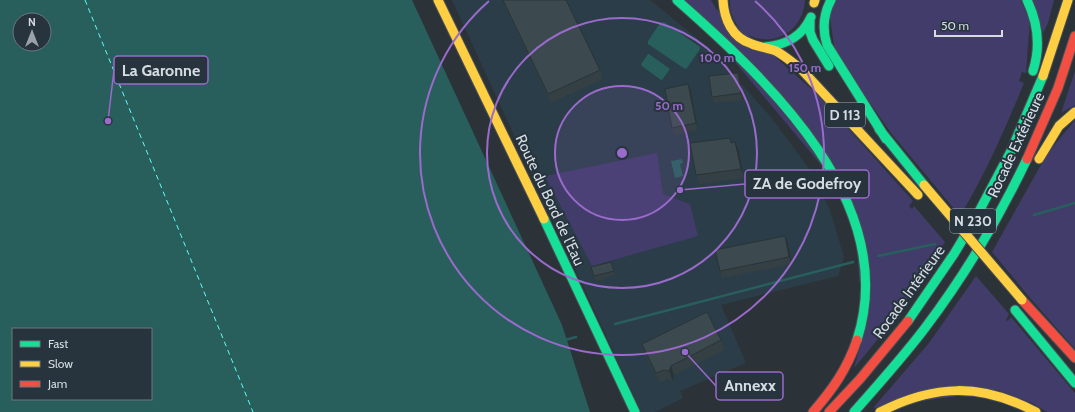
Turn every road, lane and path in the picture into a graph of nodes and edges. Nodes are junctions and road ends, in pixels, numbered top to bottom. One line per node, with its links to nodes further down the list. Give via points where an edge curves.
1 (438, 0): 27 (main road, Route du Bord de l'Eau)
2 (677, 0): 28 (main road, via 757,74 794,118 832,173 855,220 862,246 865,274 861,326 844,371)
3 (716, 0): 9 (main road)
4 (722, 0): 9 (main road)
5 (831, 0): 16 (main road, via 823,24 827,45)
6 (1027, 0): 13 (main road, via 1035,18 1038,34 1038,51)
7 (1068, 0): 20 (main road, Rocade Intérieure / N 230, via 1044,72 1011,152)
8 (814, 1): 10 (main road)
9 (723, 11): 12 (main road, via 737,36 749,44)
10 (810, 20): 12 (main road, via 803,32 791,41 778,47); 16 (main road, D 113, via 811,36 826,60)
11 (1075, 36): 22 (main road, Rocade Extérieure / N 230, via 1062,77 1029,155)
12 (763, 47): 19 (main road, D 113, via 779,52 822,91)
13 (1028, 83)
14 (1075, 112): 17 (main road, via 1059,126)
15 (1015, 118): 20 (main road)
16 (886, 139): 25 (main road, D 113, bridge, via 1022,300)
17 (1035, 166)
18 (1020, 193): 22 (main road)
19 (920, 198)
20 (975, 219): 29 (main road, Rocade Intérieure / N 230, via 908,321 860,379)
21 (954, 237): 23 (main road)
22 (986, 239): 30 (main road, Rocade Extérieure / N 230, via 924,329)
23 (979, 267)
24 (1013, 307): 26 (main road)
25 (1075, 358)
26 (1075, 383)
27 (635, 412)
28 (813, 412)
29 (828, 412)
30 (854, 412)
31 (880, 412): 32 (main road, via 909,399 950,391 993,394)
32 (1036, 412)

